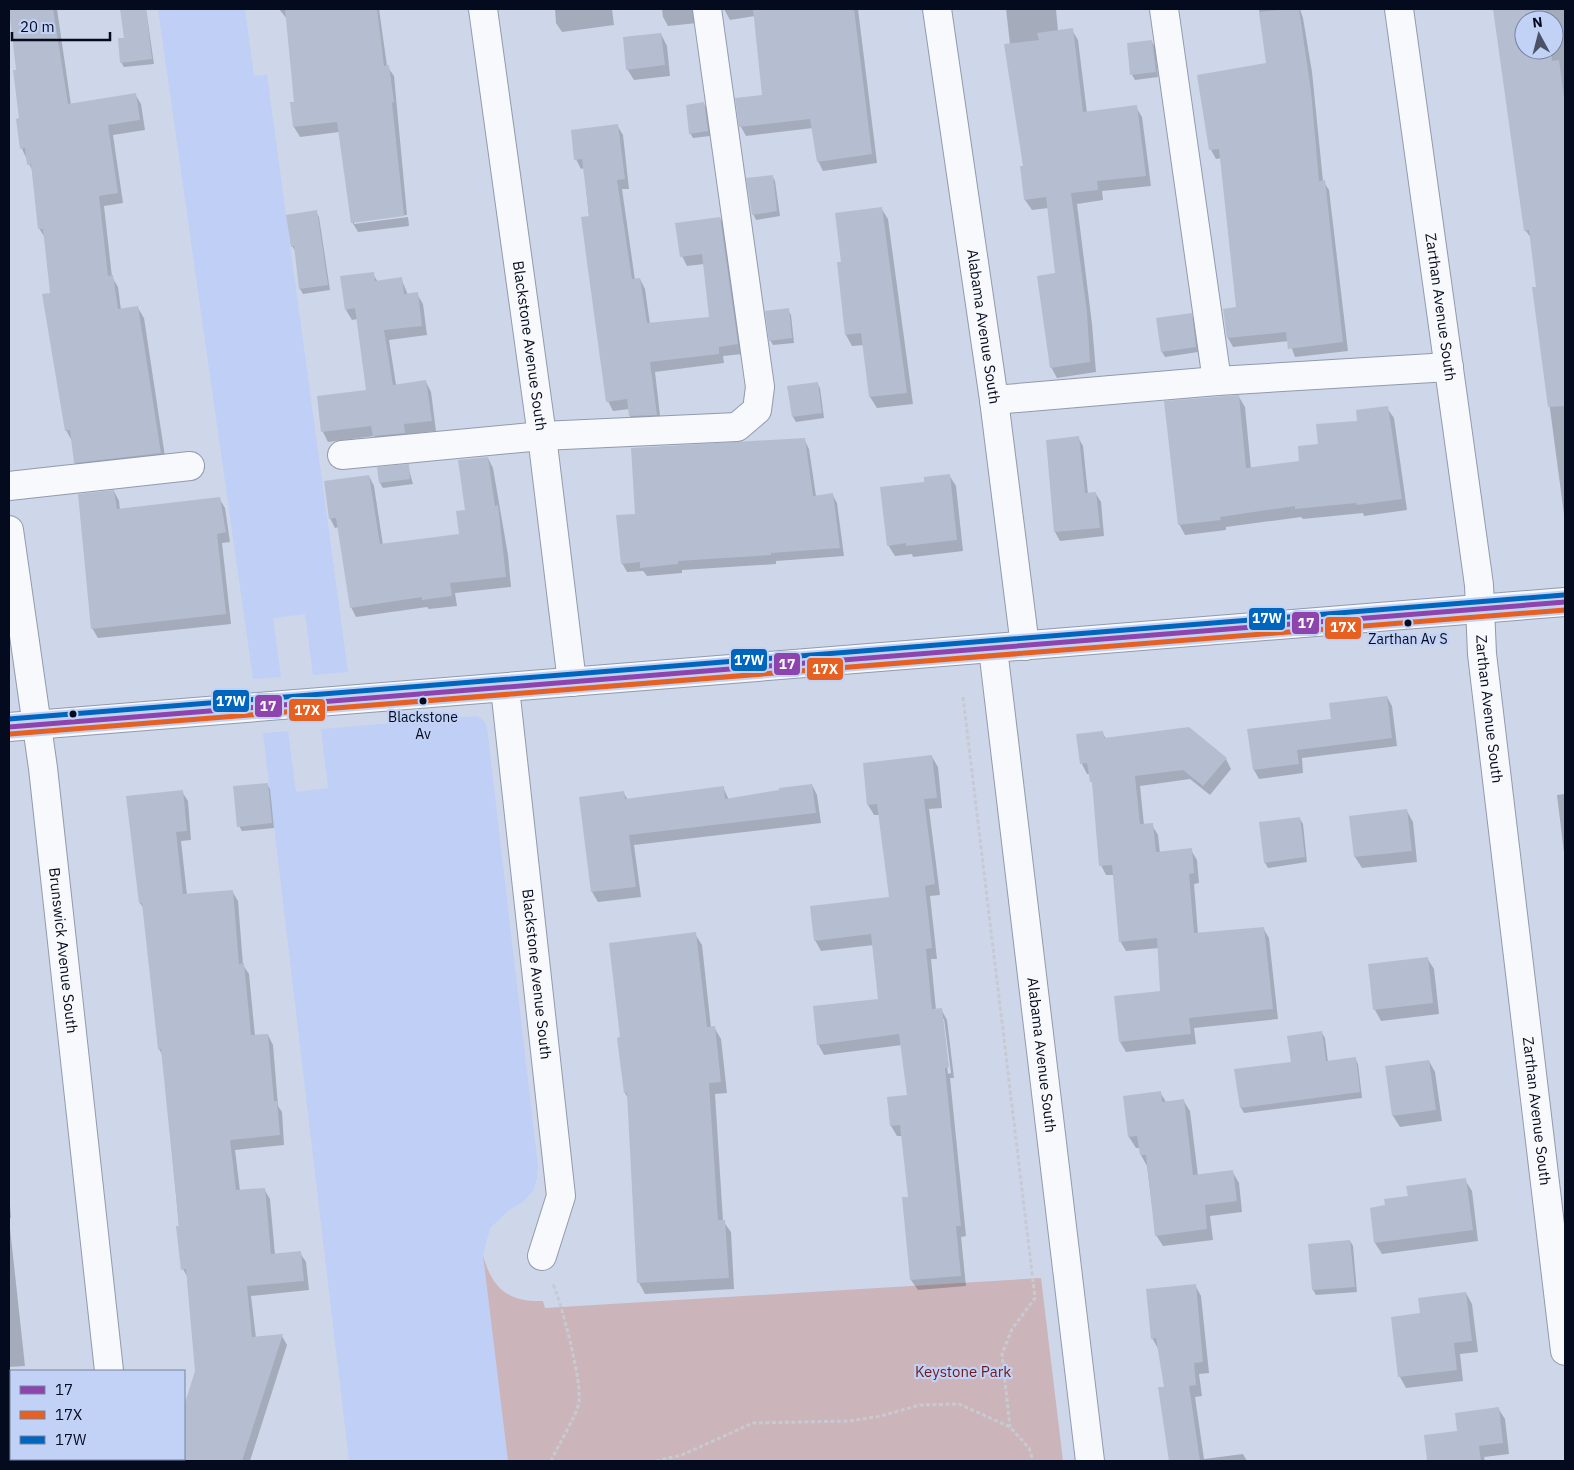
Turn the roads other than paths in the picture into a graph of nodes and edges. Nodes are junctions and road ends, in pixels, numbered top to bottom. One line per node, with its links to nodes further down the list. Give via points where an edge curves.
1 (483, 9): 9 (street, Blackstone Avenue South)
2 (707, 9): 9 (street, via 760,387 758,410 737,427)
3 (937, 9): 8 (street, Alabama Avenue South)
4 (1164, 9): 7 (street)
5 (1399, 9): 6 (street, Zarthan Avenue South)
6 (1449, 367): 7 (street); 15 (street, Zarthan Avenue South)
7 (1218, 381): 8 (street)
8 (994, 400): 16 (street, Alabama Avenue South)
9 (542, 436): 10 (street); 18 (street, Blackstone Avenue South)
10 (342, 455)
11 (190, 466): 12 (street)
12 (9, 486)
13 (9, 530): 20 (street, Brunswick Avenue South)
14 (1565, 602): 15 (street)
15 (1482, 609): 16 (street); 23 (street, Zarthan Avenue South, via 1482,654)
16 (1025, 646): 17 (street)
17 (993, 649): 18 (street); 25 (street, Alabama Avenue South)
18 (572, 682): 19 (street)
19 (505, 688): 20 (street); 22 (street, Blackstone Avenue South, via 562,1196)
20 (36, 724): 21 (street); 24 (street, Brunswick Avenue South)
21 (9, 727)
22 (542, 1256)
23 (1565, 1351)
24 (109, 1370)
25 (1090, 1461)

